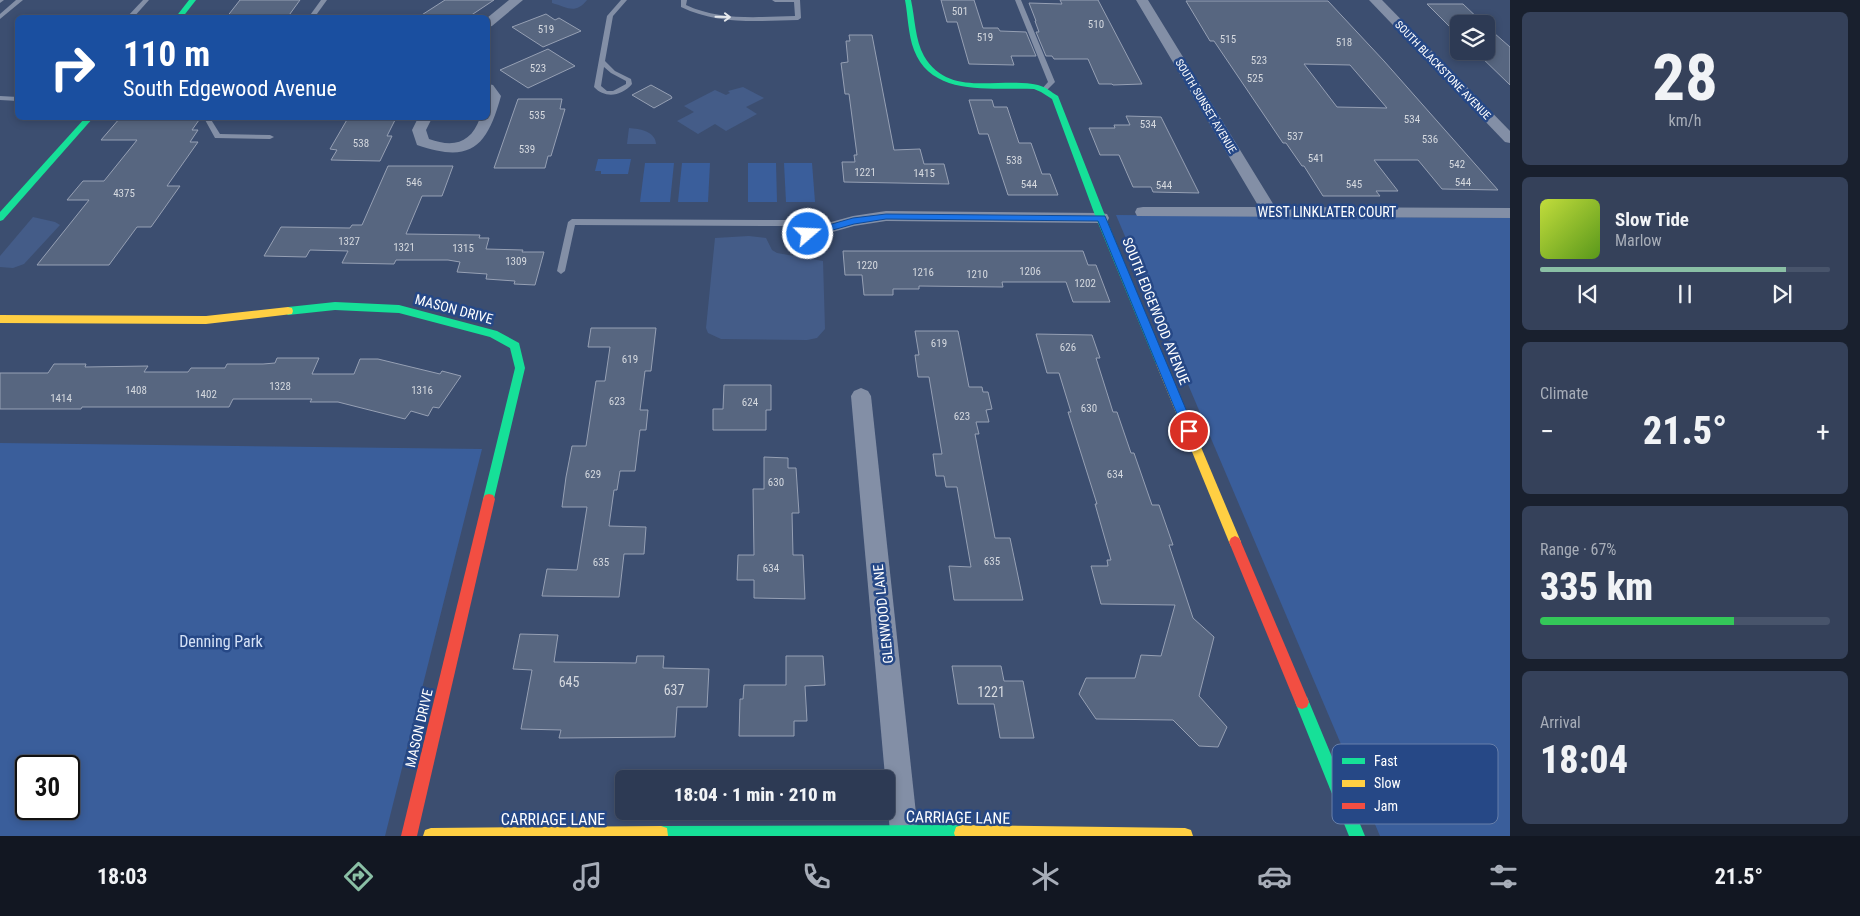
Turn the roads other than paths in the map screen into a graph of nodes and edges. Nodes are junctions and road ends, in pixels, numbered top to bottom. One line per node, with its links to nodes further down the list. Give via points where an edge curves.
1 (20, 0): 17 (lane)
2 (146, 0): 14 (lane)
3 (193, 0): 15 (street)
4 (324, 0): 16 (lane)
5 (517, 0): 18 (street)
6 (624, 0): 19 (lane, via 610,16)
7 (684, 0): 9 (lane, one-way to 9, via 683,6 713,17 798,18)
8 (775, 0): 9 (lane)
9 (798, 0)
10 (908, 0): 20 (street, via 920,55 930,71 945,80 967,85 1026,85)
11 (1018, 0): 20 (lane, via 1052,82)
12 (1142, 0): 30 (street, SOUTH SUNSET AVENUE)
13 (1375, 0): 28 (street, SOUTH BLACKSTONE AVENUE)
14 (132, 15)
15 (180, 15)
16 (313, 15)
17 (0, 17)
18 (490, 20)
19 (602, 62): 19 (lane, via 597,87 613,93 629,84)
20 (1044, 90): 33 (street, SOUTH EDGEWOOD AVENUE, via 1055,98)
21 (490, 91): 22 (street, via 494,96)
22 (490, 108)
23 (87, 120): 32 (street)
24 (208, 120): 27 (lane, via 218,136)
25 (424, 120): 26 (street, via 419,130 422,142 435,147 460,146 475,140)
26 (486, 120)
27 (270, 137)
28 (1510, 139)
29 (1143, 212): 30 (street, WEST LINKLATER COURT)
30 (1270, 212): 31 (street, WEST LINKLATER COURT)
31 (1510, 213)
32 (1, 215)
33 (1101, 218): 34 (street, via 886,216 853,221); 38 (street, SOUTH EDGEWOOD AVENUE)
34 (808, 234): 35 (lane, via 787,223 572,222)
35 (561, 271)
36 (0, 319): 41 (street, MASON DRIVE, via 206,320 335,306 399,309 494,334 515,346 520,368)
37 (861, 396): 40 (street, GLENWOOD LANE)
38 (1332, 776)
39 (1352, 824): 44 (street, SOUTH EDGEWOOD AVENUE)
40 (904, 832): 42 (street, CARRIAGE LANE); 43 (street, CARRIAGE LANE)
41 (409, 836)
42 (431, 836)
43 (1185, 836)
44 (1357, 836)

